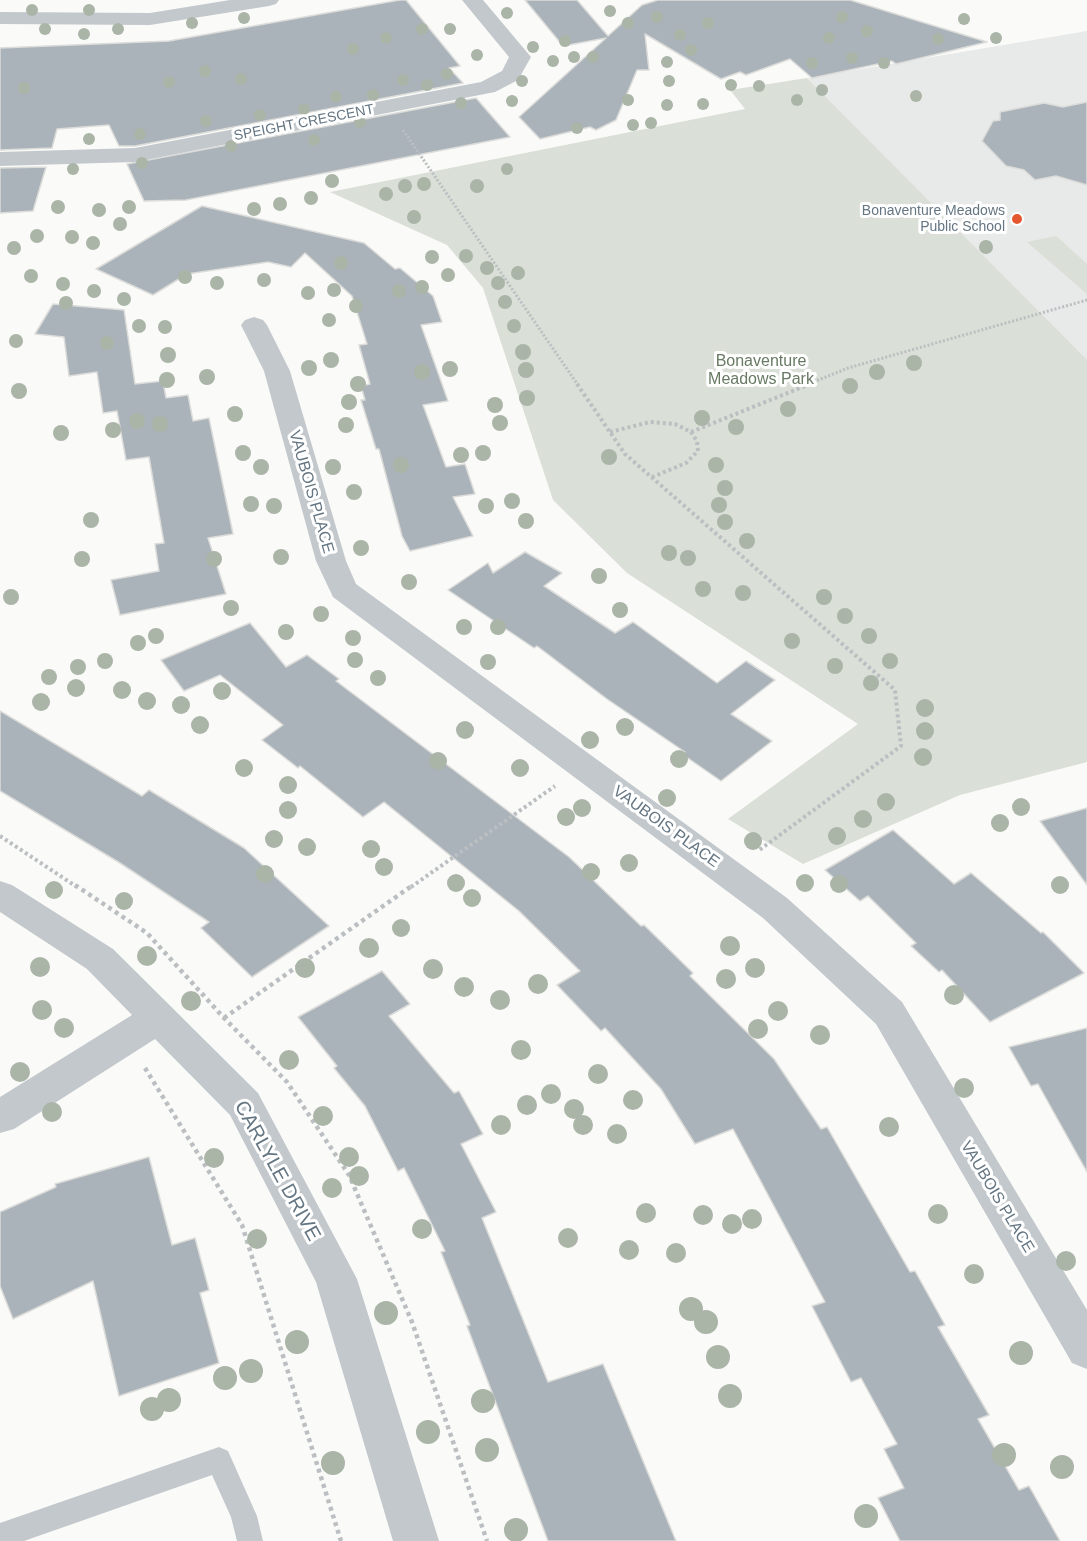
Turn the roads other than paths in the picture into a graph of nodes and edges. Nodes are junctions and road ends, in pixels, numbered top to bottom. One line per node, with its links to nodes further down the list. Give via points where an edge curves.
1 (269, 0): 3 (street, via 150,19)
2 (472, 0): 4 (street, SPEIGHT CRESCENT, via 520,57 510,75 488,87 135,154)
3 (0, 18)
4 (0, 159)
5 (254, 325): 9 (street, VAUBOIS PLACE, via 278,371 331,561 344,590 775,908 889,1013)
6 (0, 894): 7 (street, CARLYLE DRIVE, via 100,959)
7 (158, 1018): 8 (street); 12 (street, CARLYLE DRIVE, via 244,1104 336,1279)
8 (0, 1117)
9 (1087, 1349)
10 (0, 1536): 11 (lane, via 219,1460 244,1516)
11 (250, 1541)
12 (416, 1541)

